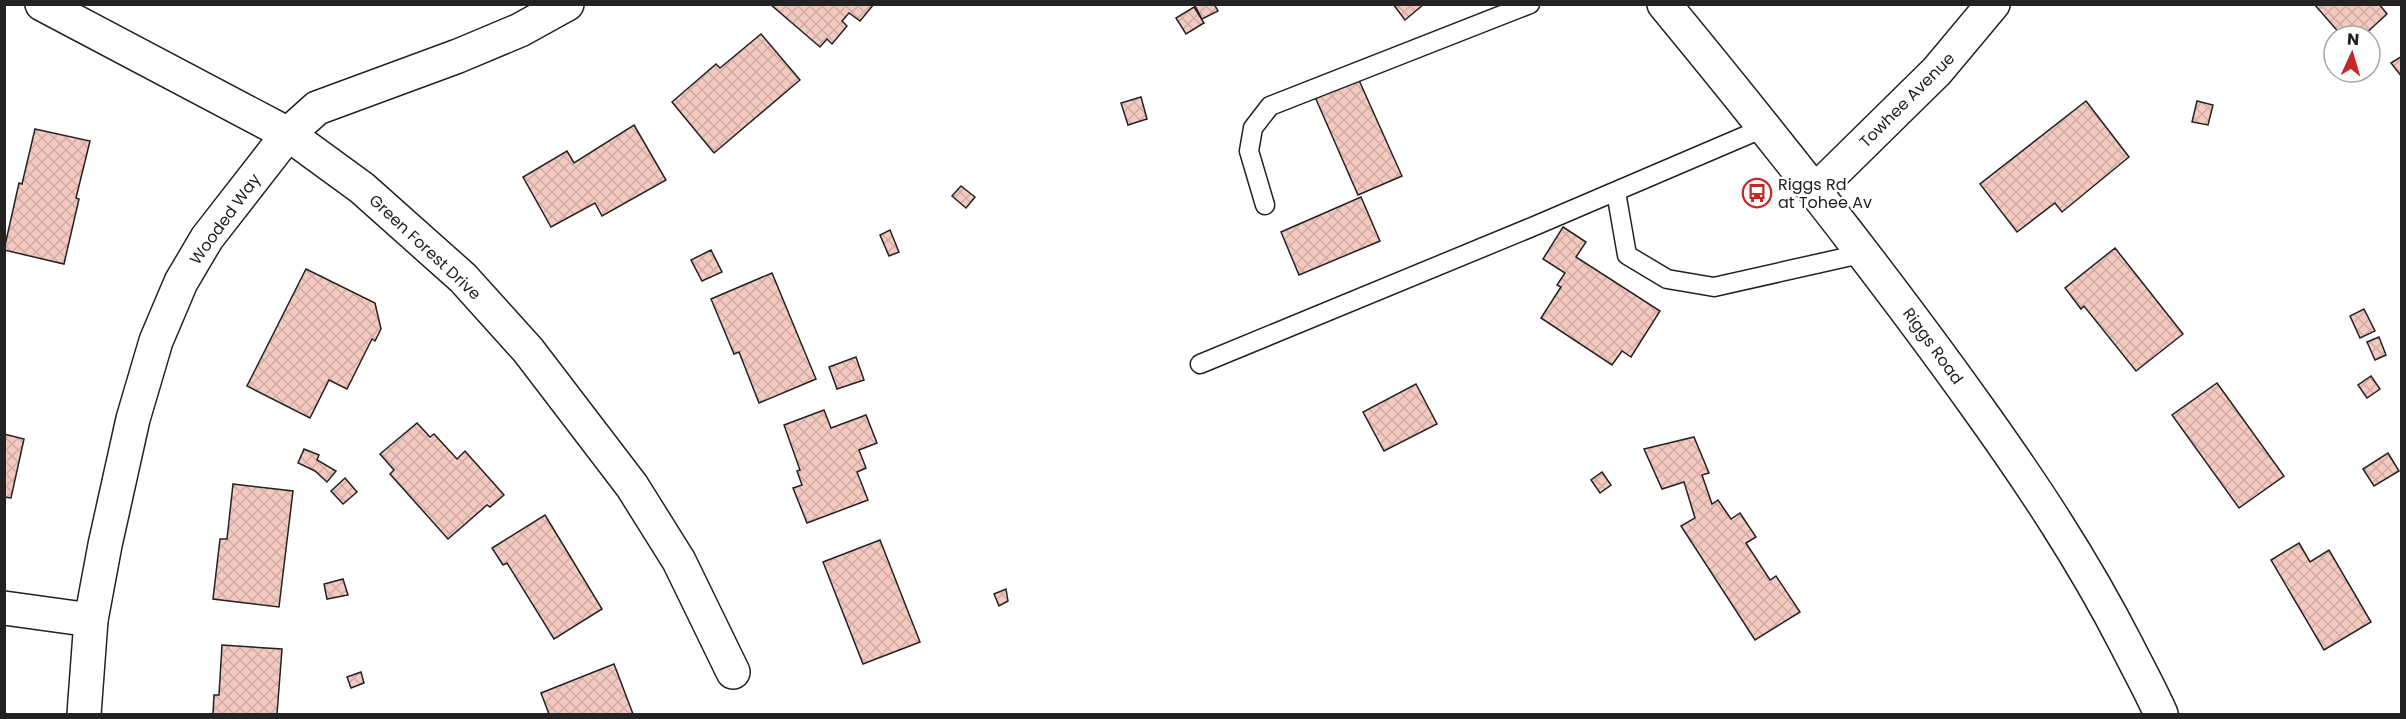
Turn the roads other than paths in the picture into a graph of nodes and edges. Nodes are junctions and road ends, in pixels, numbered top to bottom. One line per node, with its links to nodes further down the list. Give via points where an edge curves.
1 (42, 4): 7 (street, Green Forest Drive)
2 (567, 4): 7 (street, Wooded Way, via 458,56 317,108)
3 (1530, 4): 10 (lane, via 1270,106 1253,128 1249,151)
4 (1664, 4): 6 (street, Riggs Road)
5 (1993, 4): 8 (street, Towhee Avenue, via 1937,72)
6 (1766, 127): 8 (street, Riggs Road); 9 (lane)
7 (288, 134): 14 (street, Wooded Way, via 207,237 181,282 156,340 133,419); 15 (street, Green Forest Drive, via 362,188 463,278 528,350 632,486 679,561)
8 (1815, 191): 11 (street, Riggs Road)
9 (1616, 192): 11 (lane, via 1627,255 1667,279 1714,287); 12 (lane)
10 (1265, 205)
11 (1865, 253): 17 (street, Riggs Road, via 2070,542)
12 (1200, 364)
13 (4, 608): 14 (street)
14 (90, 620): 16 (street, Wooded Way)
15 (733, 672)
16 (84, 714)
17 (2161, 714)

